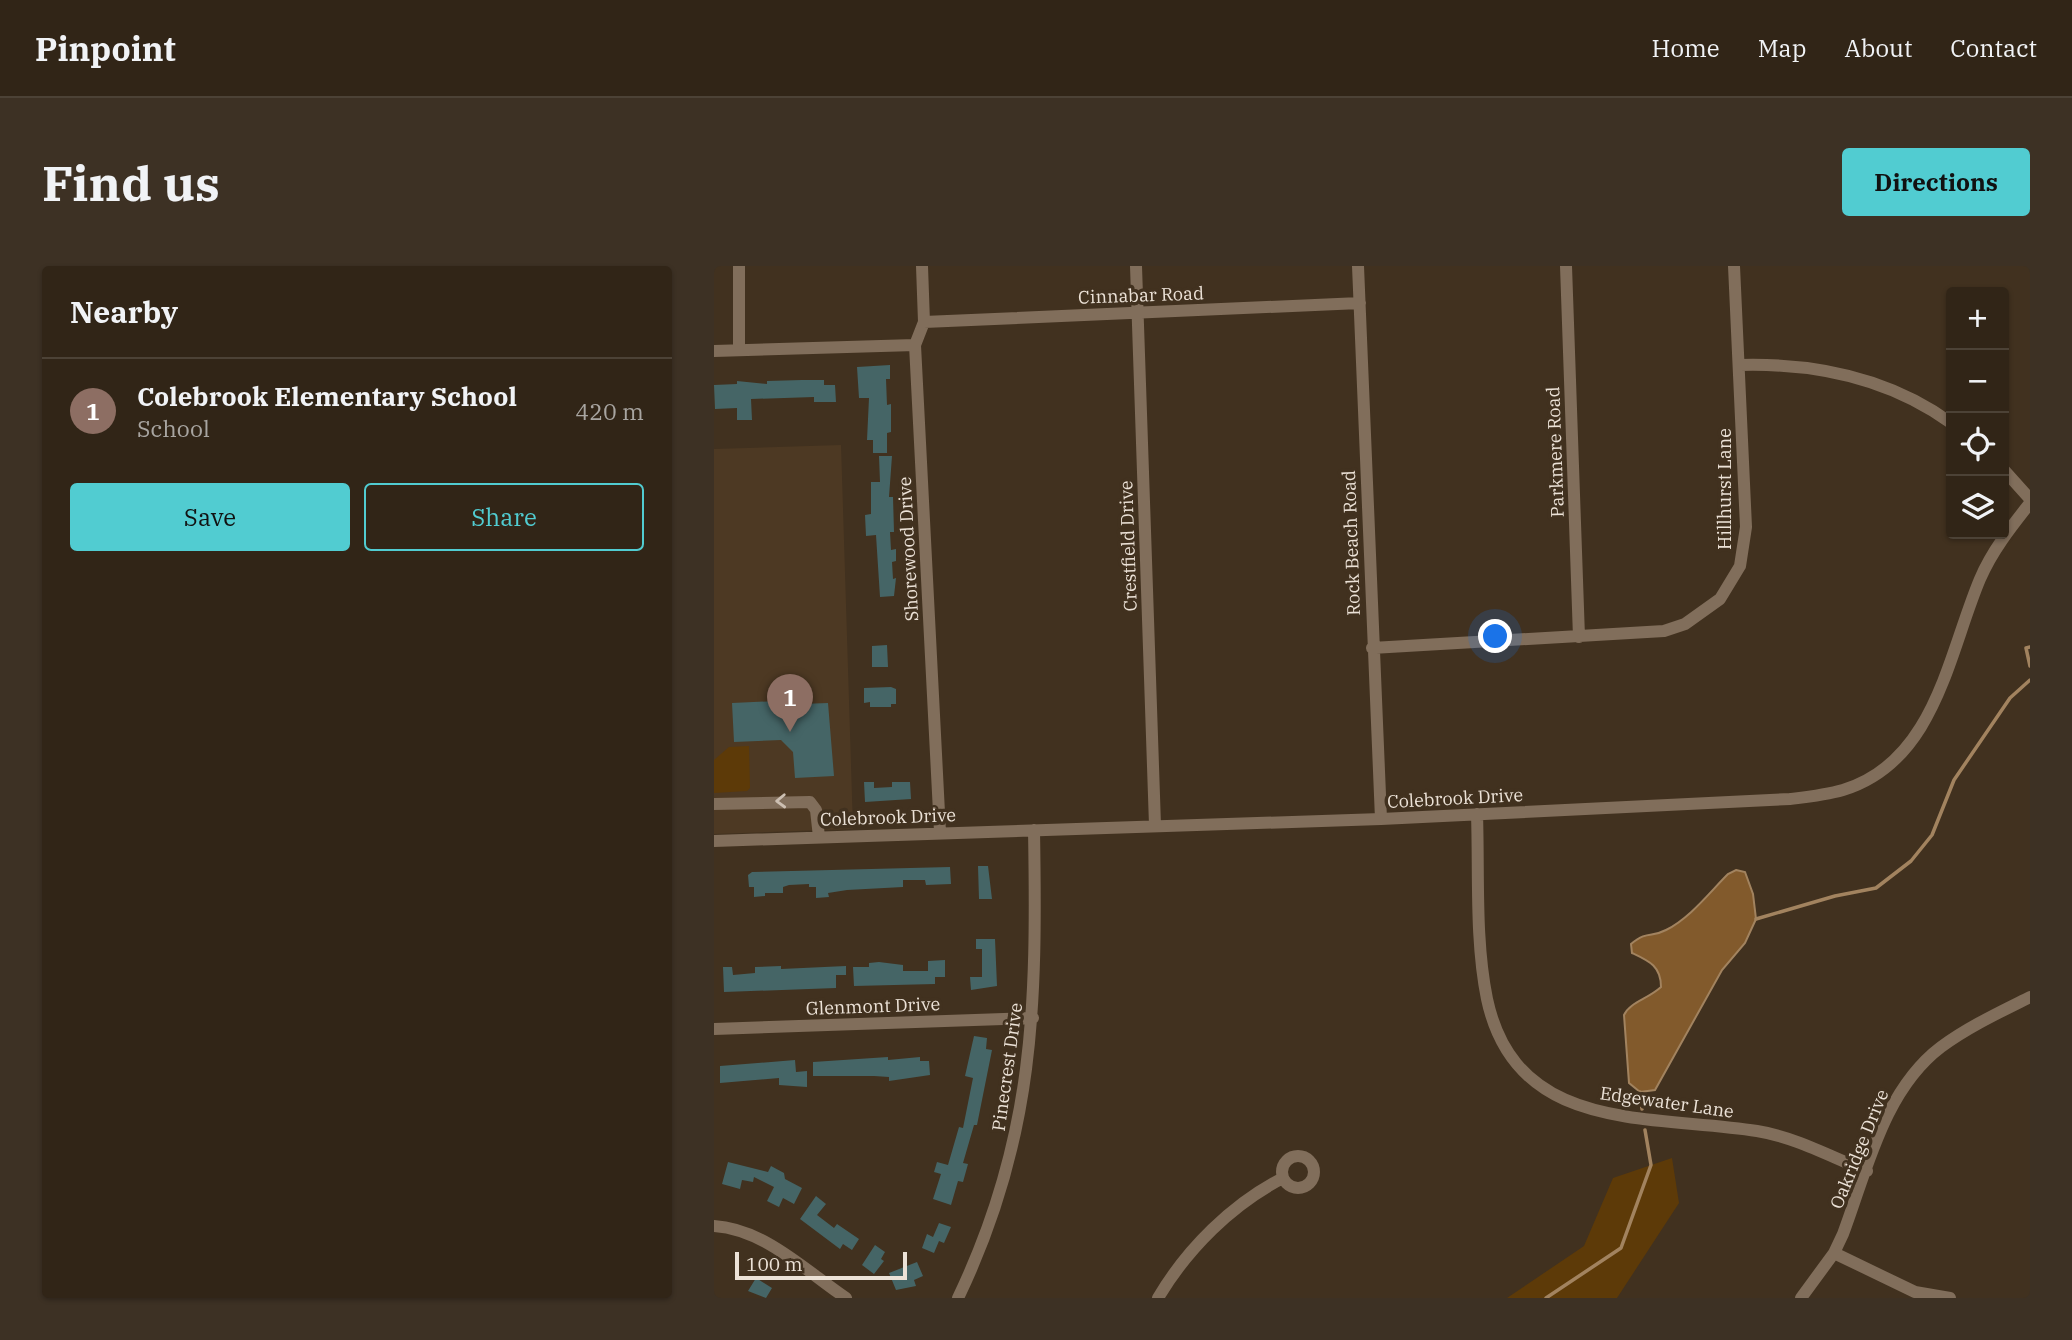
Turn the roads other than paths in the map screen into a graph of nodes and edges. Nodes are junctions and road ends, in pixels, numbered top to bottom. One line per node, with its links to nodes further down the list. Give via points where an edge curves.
1 (739, 266): 11 (street)
2 (922, 266): 9 (street, Shorewood Drive)
3 (1136, 266): 8 (street, Crestfield Drive)
4 (1358, 266): 7 (street, Rock Beach Road)
5 (1566, 266): 17 (street, Parkmere Road)
6 (1734, 266): 13 (street, Hillhurst Lane)
7 (1360, 303): 8 (street, Cinnabar Road); 18 (street, Rock Beach Road)
8 (1138, 313): 9 (street, Cinnabar Road); 22 (street, Crestfield Drive)
9 (924, 322): 10 (street, Shorewood Drive)
10 (915, 345): 11 (street); 24 (street, Shorewood Drive)
11 (739, 350): 12 (street)
12 (714, 351)
13 (1740, 365): 14 (street, via 1799,366 1866,379); 17 (street, Hillhurst Lane, via 1746,527 1740,566 1732,582 1706,612 1685,624 1640,635)
14 (1946, 420)
15 (2009, 476): 16 (street)
16 (2030, 501): 20 (street, Colebrook Drive, via 1984,570 1927,719 1907,747 1860,783 1790,799)
17 (1579, 637): 18 (street, Hillhurst Lane)
18 (1372, 648): 21 (street, Rock Beach Road)
19 (714, 804): 25 (street, one-way to 19, via 816,810 810,802)
20 (1477, 814): 21 (street, Colebrook Drive); 30 (street, Edgewater Lane, via 1487,1001 1502,1040 1525,1075 1548,1093 1590,1109 1777,1136)
21 (1381, 819): 22 (street, Colebrook Drive)
22 (1155, 825): 23 (street, Colebrook Drive)
23 (1034, 830): 24 (street, Colebrook Drive); 28 (street, Pinecrest Drive)
24 (940, 832): 25 (street, Colebrook Drive)
25 (819, 837): 26 (street, Colebrook Drive)
26 (714, 841)
27 (2030, 997): 30 (street, Oakridge Drive, via 1958,1036 1926,1060 1899,1093)
28 (1033, 1018): 29 (street, Glenmont Drive); 35 (street, Pinecrest Drive, via 1009,1162 985,1237)
29 (714, 1030)
30 (1867, 1171): 33 (street, Oakridge Drive)
31 (1283, 1178): 36 (street, via 1213,1228)
32 (714, 1226): 34 (street, via 745,1232 765,1242)
33 (1834, 1253): 37 (street, Oakridge Drive); 38 (street, via 1915,1292)
34 (846, 1298)
35 (958, 1298)
36 (1158, 1298)
37 (1801, 1298)
38 (1950, 1298)

